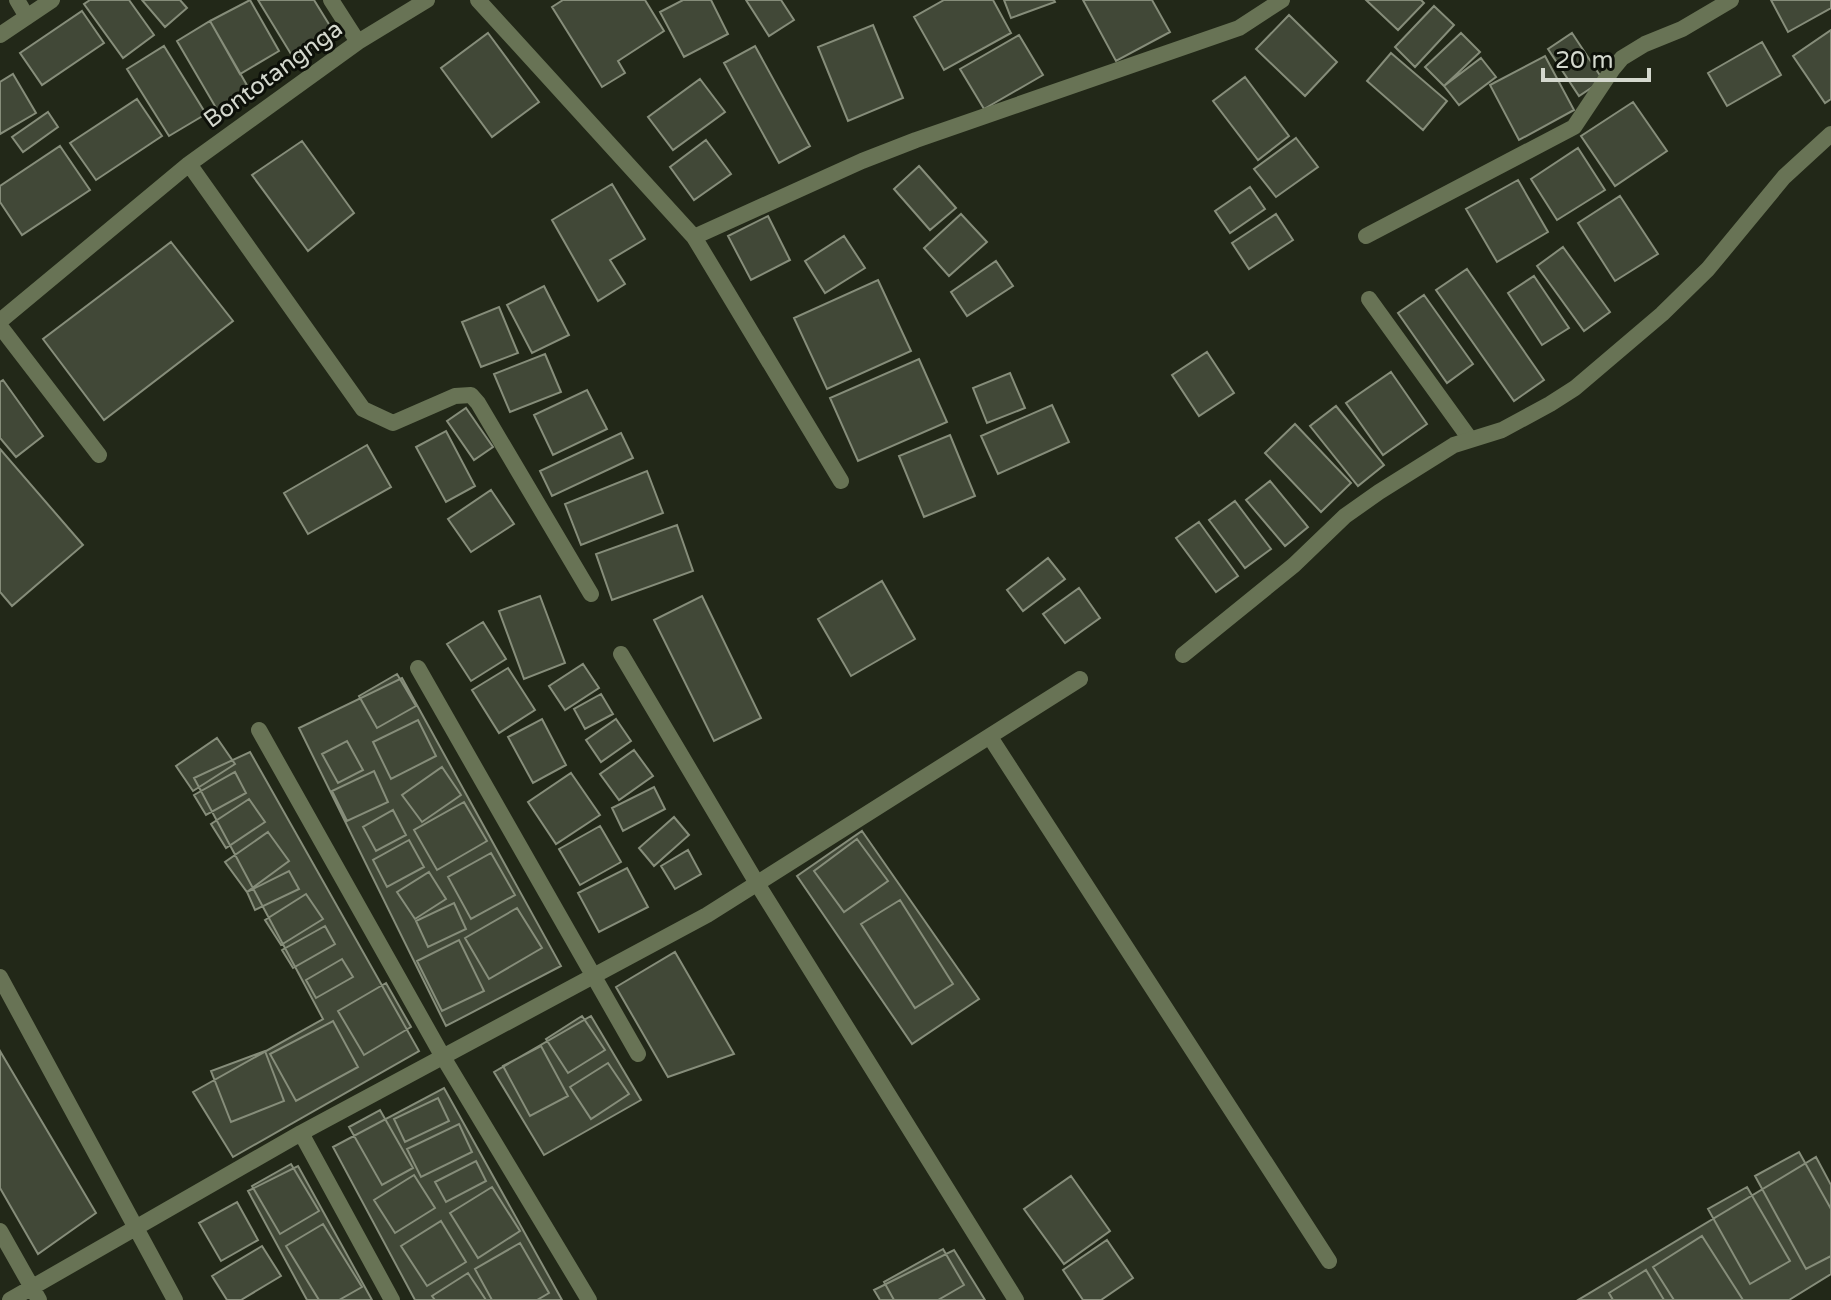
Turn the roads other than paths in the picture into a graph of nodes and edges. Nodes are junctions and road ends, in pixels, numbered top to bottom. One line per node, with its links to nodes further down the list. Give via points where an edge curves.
1 (17, 0): 8 (street)
2 (52, 0): 8 (street)
3 (331, 0): 10 (street)
4 (427, 0): 10 (street, Bontotangnga)
5 (478, 0): 14 (street)
6 (1282, 0): 14 (street, via 1239,28 916,140)
7 (1731, 0): 13 (street, via 1622,58 1574,127)
8 (27, 17): 9 (street)
9 (0, 35)
10 (358, 42): 12 (street, Bontotangnga)
11 (1831, 134): 17 (street, via 1784,177 1672,305 1575,388 1502,430)
12 (189, 164): 16 (street, Bontotangnga); 20 (street, via 363,409 393,423 455,396 471,395)
13 (1366, 236)
14 (694, 237): 19 (street)
15 (1369, 299): 17 (street)
16 (0, 323): 18 (street)
17 (1470, 439): 22 (street, via 1439,453 1345,516)
18 (99, 455)
19 (841, 481)
20 (591, 594)
21 (621, 654): 27 (street)
22 (1183, 655)
23 (418, 668): 28 (street)
24 (1080, 679): 26 (street)
25 (259, 730): 31 (street)
26 (990, 737): 27 (street); 35 (street)
27 (758, 885): 28 (street); 41 (street)
28 (592, 975): 30 (street); 31 (street)
29 (0, 977): 33 (street)
30 (638, 1054)
31 (443, 1057): 32 (street); 40 (street)
32 (301, 1133): 33 (street); 39 (street)
33 (135, 1229): 36 (street); 38 (street)
34 (0, 1231): 36 (street)
35 (1329, 1261)
36 (36, 1294): 37 (street)
37 (10, 1300)
38 (175, 1300)
39 (392, 1300)
40 (589, 1300)
41 (1016, 1300)

